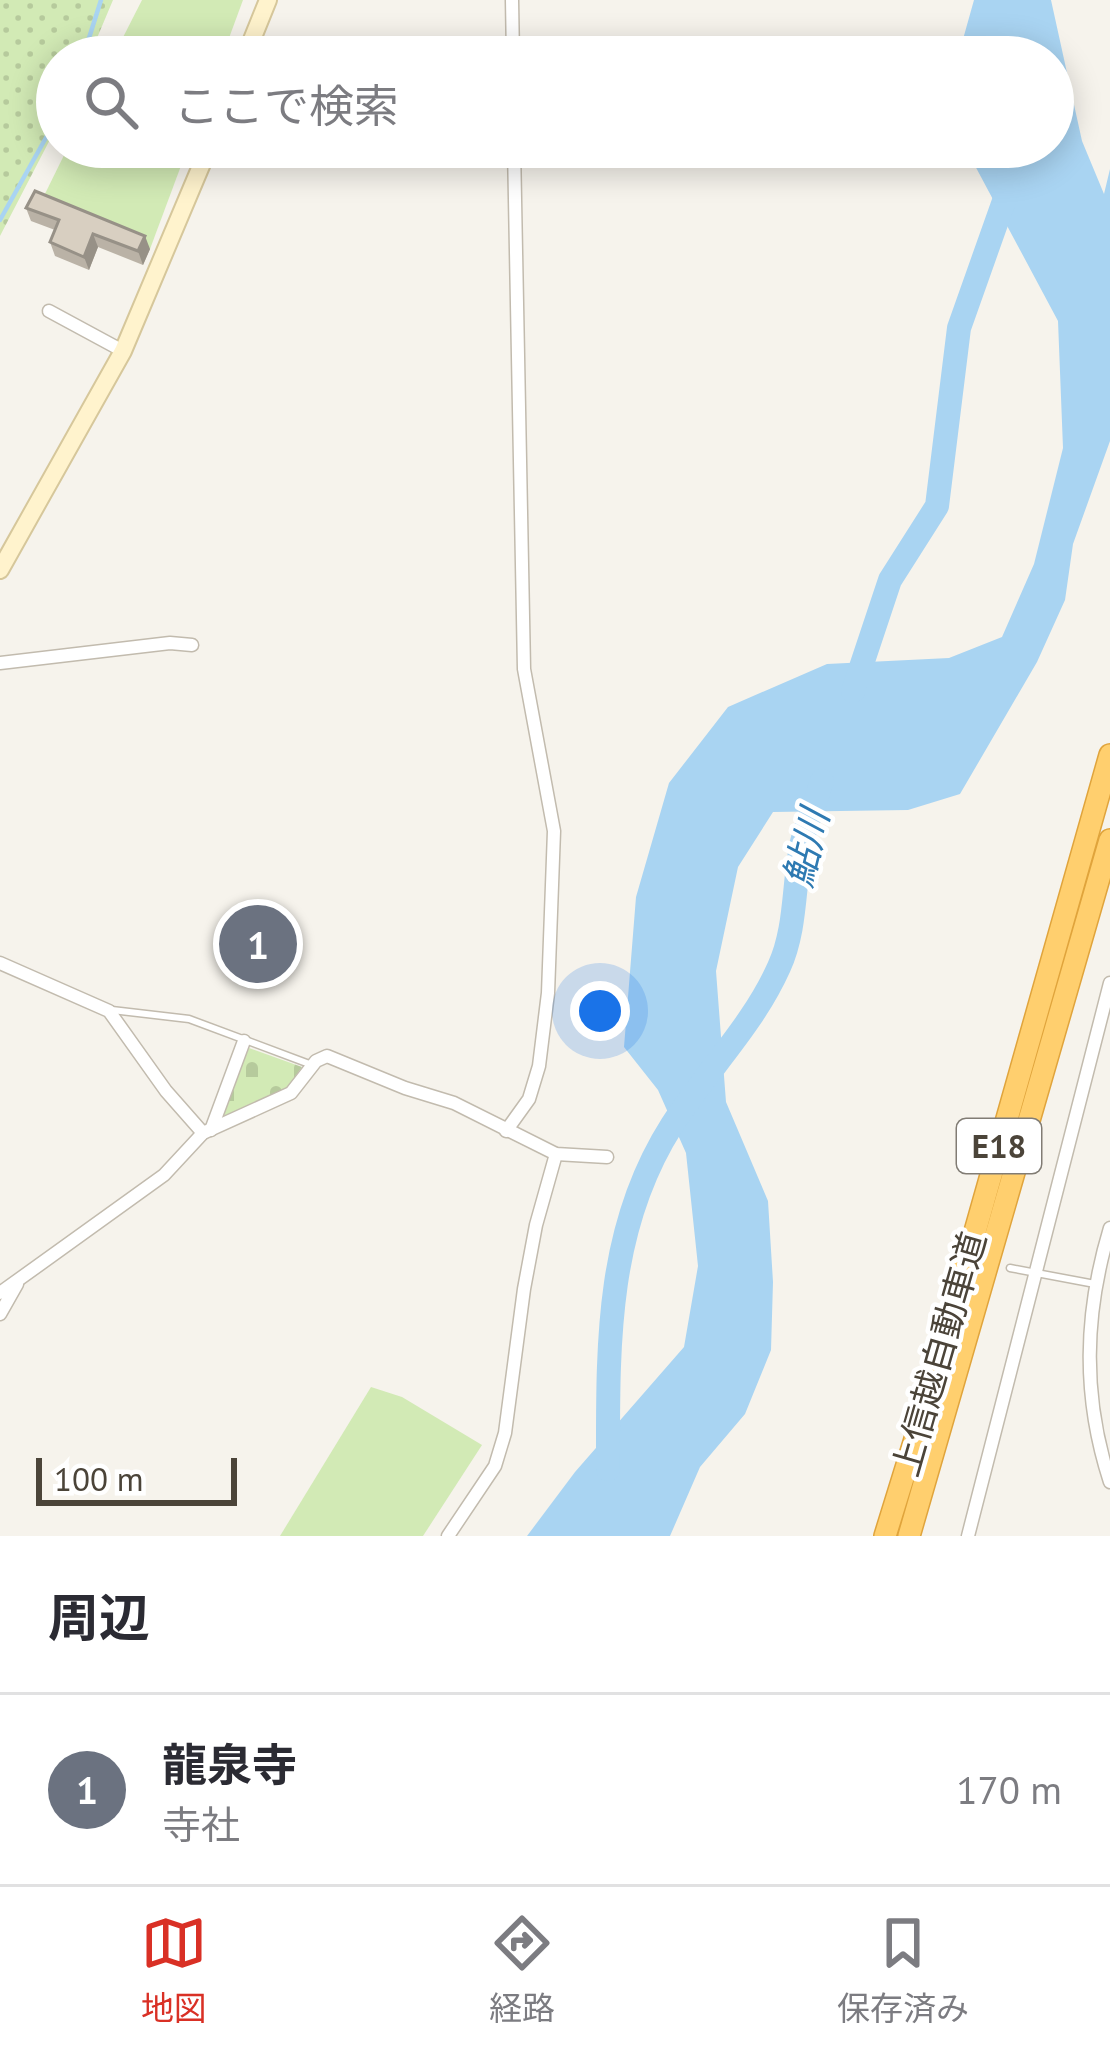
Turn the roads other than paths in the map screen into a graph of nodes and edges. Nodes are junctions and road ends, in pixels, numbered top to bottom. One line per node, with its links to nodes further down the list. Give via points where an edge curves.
1 (268, 0): 3 (main road)
2 (512, 0): 4 (street)
3 (253, 36)
4 (513, 36)
5 (199, 168): 8 (main road)
6 (514, 168): 19 (street, via 524,669 554,831 539,1066 529,1099)
7 (49, 311): 8 (street)
8 (123, 351): 9 (main road)
9 (0, 570)
10 (192, 645): 11 (street)
11 (0, 663)
12 (1110, 755): 32 (highway, 上信越自動車道 / E18)
13 (1110, 840): 33 (highway, 上信越自動車道 / E18)
14 (0, 963): 16 (street)
15 (1110, 983): 25 (street)
16 (109, 1011): 17 (lane, via 189,1019); 20 (street)
17 (244, 1041): 18 (lane); 20 (street)
18 (313, 1066): 19 (street, via 328,1056 454,1102); 20 (street, via 291,1093)
19 (506, 1131): 21 (street)
20 (207, 1132): 26 (street, via 164,1175)
21 (556, 1154): 22 (street); 31 (street, via 528,1268 505,1433 495,1466)
22 (607, 1157)
23 (1110, 1228): 27 (street)
24 (1010, 1268): 25 (lane)
25 (1033, 1273): 27 (lane); 34 (street)
26 (17, 1283): 28 (street); 29 (street)
27 (1097, 1284): 30 (street, via 1088,1390)
28 (0, 1293)
29 (0, 1315)
30 (1110, 1482)
31 (448, 1536)
32 (885, 1536)
33 (909, 1536)
34 (968, 1536)

